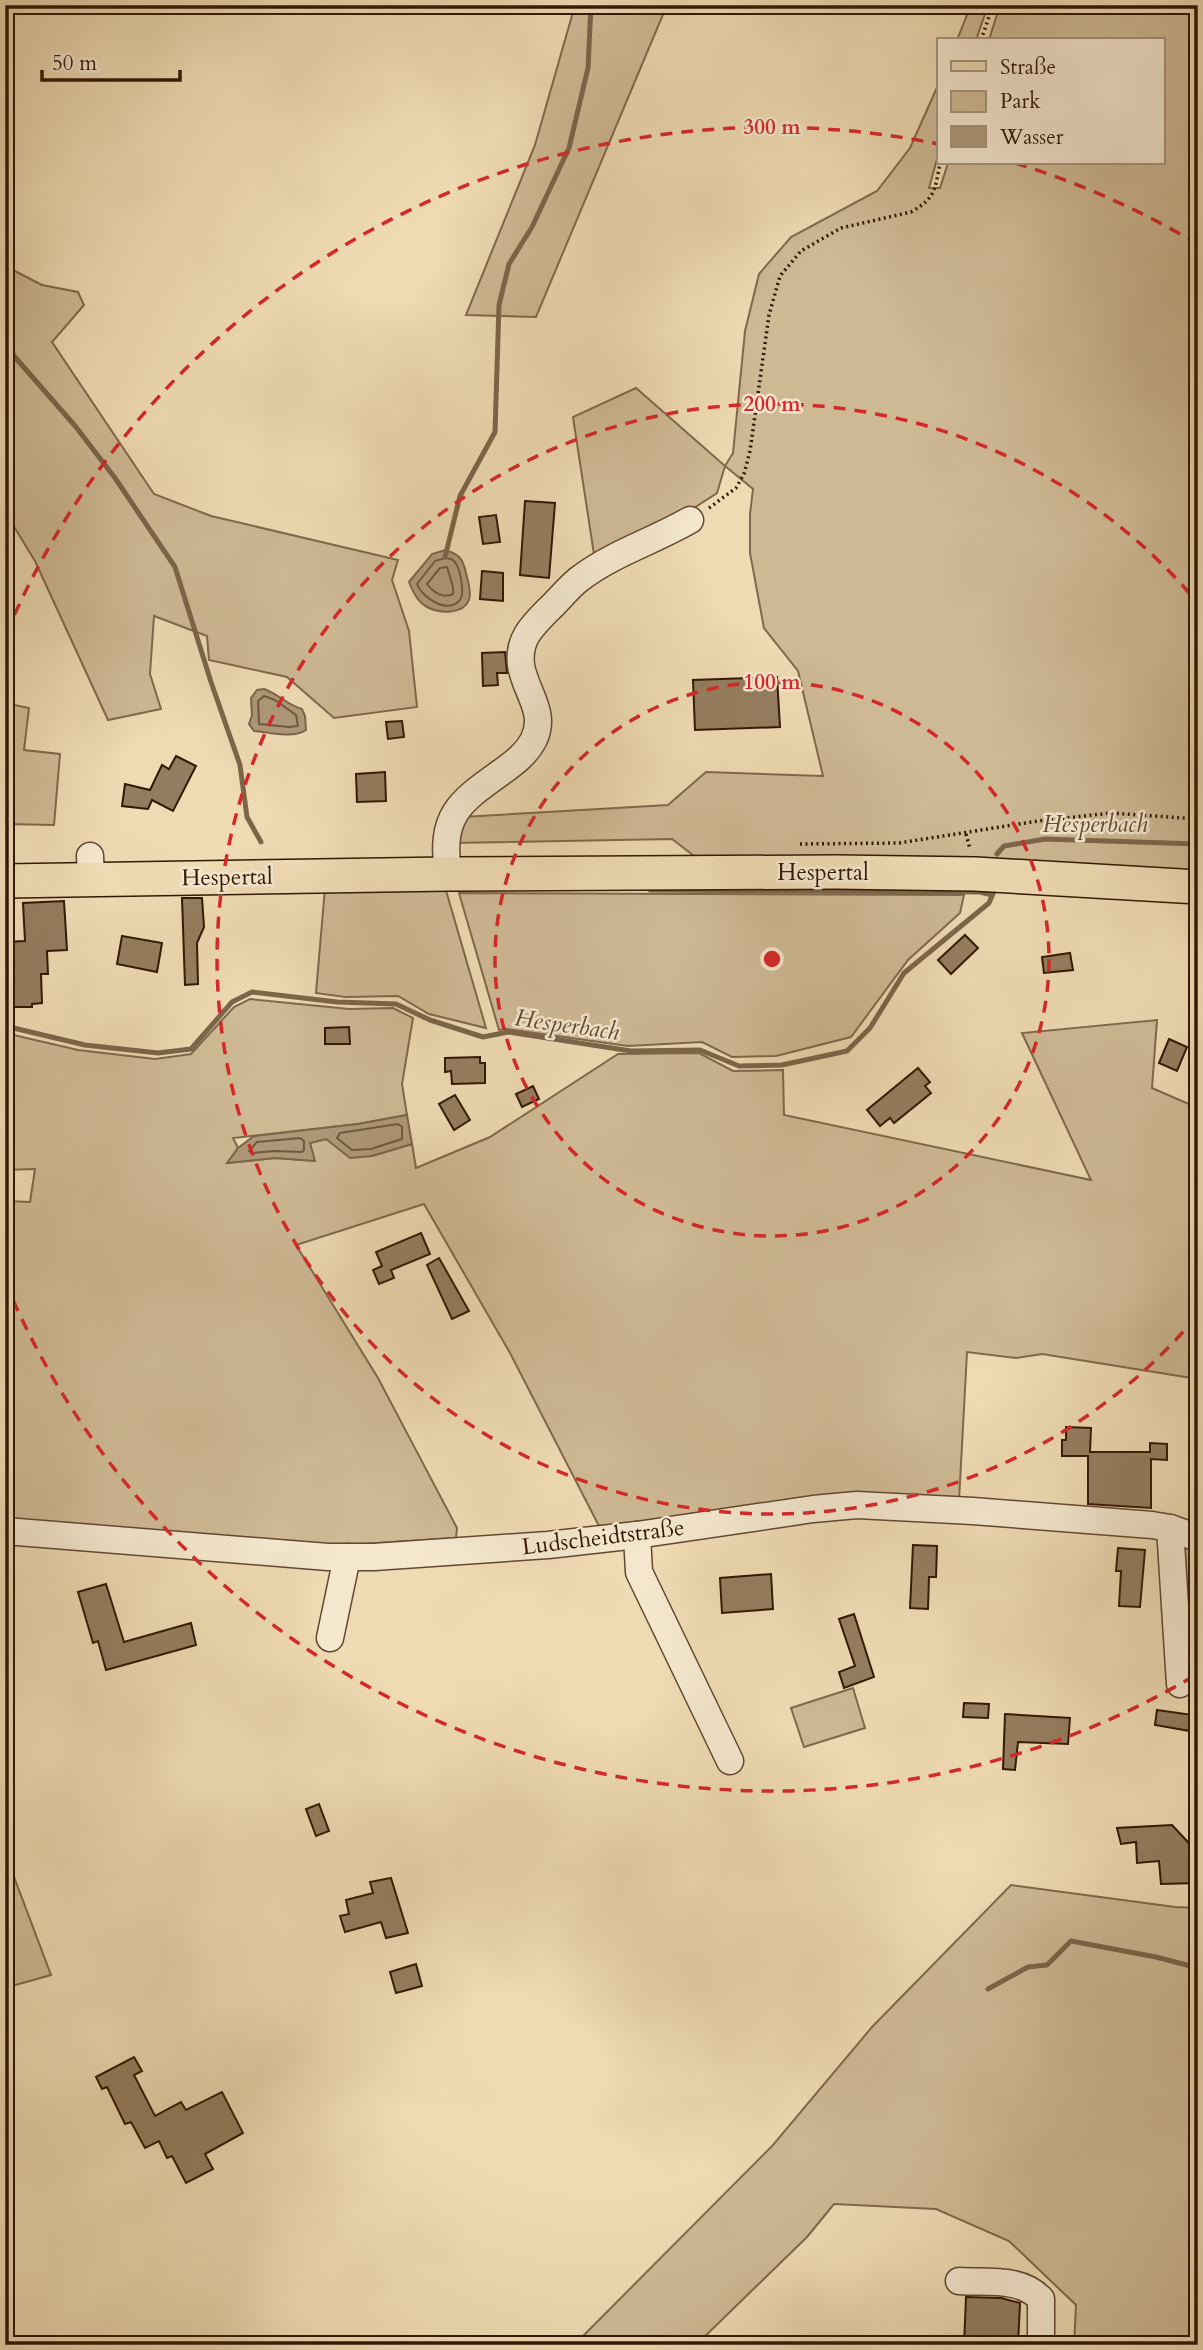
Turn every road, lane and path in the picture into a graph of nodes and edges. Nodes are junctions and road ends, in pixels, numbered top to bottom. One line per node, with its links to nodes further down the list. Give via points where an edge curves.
1 (993, 5): 2 (path)
2 (982, 38)
3 (940, 164): 4 (path, via 931,198 911,212 841,228 801,251 780,276 769,315 744,474 736,488)
4 (690, 520): 7 (street, via 577,580 526,633 522,666 537,708 534,740 520,759 470,794 454,815 444,848)
5 (1198, 819): 6 (path, via 1111,813 899,844)
6 (789, 845)
7 (448, 874): 8 (main road, Hespertal, via 90,867); 9 (main road, Hespertal, via 975,874)
8 (5, 881)
9 (1198, 887)
10 (1170, 1528): 12 (street, Ludscheidtstraße, via 857,1505); 13 (street, Ludscheidtstraße); 16 (street)
11 (5, 1531): 14 (street, Ludscheidtstraße)
12 (636, 1535): 14 (street, Ludscheidtstraße); 17 (street, via 639,1572)
13 (1198, 1538)
14 (347, 1557): 15 (street)
15 (330, 1638)
16 (1180, 1684)
17 (730, 1761)
18 (958, 2281): 19 (street, via 1030,2288 1041,2299)
19 (1041, 2345)

